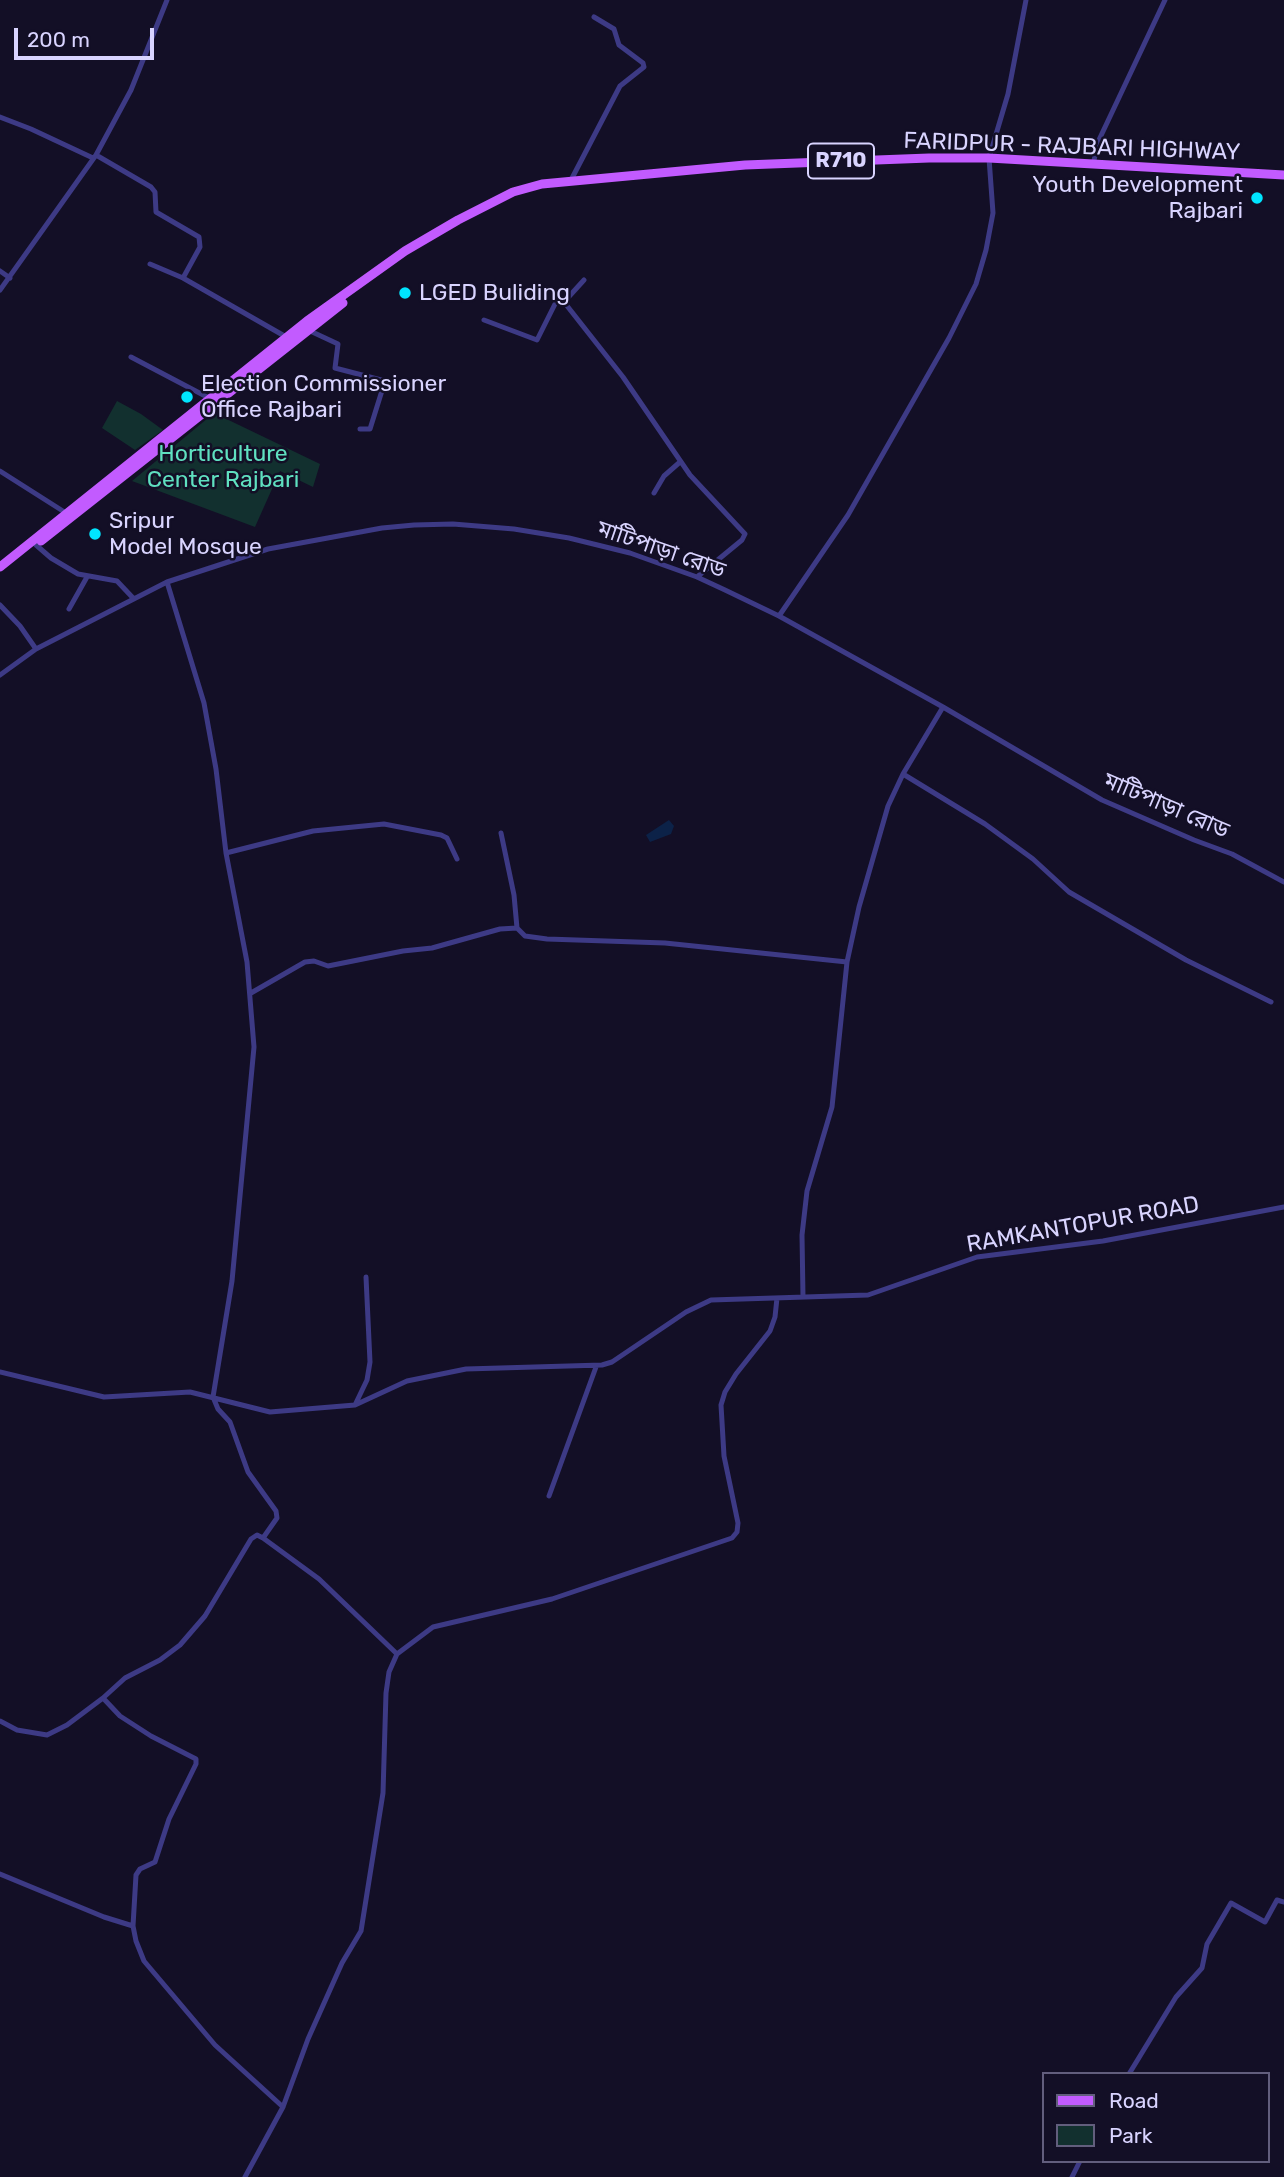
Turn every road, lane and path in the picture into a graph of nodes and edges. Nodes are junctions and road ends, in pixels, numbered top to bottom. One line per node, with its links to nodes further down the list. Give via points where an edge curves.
1 (167, 0): 6 (street, via 131,90)
2 (1026, 0): 7 (street, via 1008,94)
3 (1165, 0): 8 (street, via 1098,142)
4 (594, 18): 10 (street, via 614,29 619,45 643,66 620,86)
5 (0, 117): 6 (street)
6 (95, 157): 14 (street); 15 (street, via 154,189 156,212 199,237 200,247)
7 (989, 158): 8 (main road, FARIDPUR - RAJBARI HIGHWAY / R710); 10 (main road, FARIDPUR - RAJBARI HIGHWAY / R710, via 745,165); 38 (street, via 993,213 976,284 848,515)
8 (1093, 165): 9 (main road, FARIDPUR - RAJBARI HIGHWAY / R710)
9 (1284, 176)
10 (570, 182): 11 (main road, FARIDPUR - RAJBARI HIGHWAY / R710, via 513,192)
11 (414, 248): 20 (main road); 21 (main road)
12 (150, 264): 15 (street)
13 (0, 271): 14 (street)
14 (10, 278): 17 (street)
15 (183, 278): 21 (street)
16 (584, 280): 18 (street)
17 (0, 289)
18 (564, 302): 19 (street, via 556,302 537,340); 25 (street, via 623,377)
19 (484, 320)
20 (308, 330): 21 (main road); 24 (street, via 338,344 337,369 385,381 370,429)
21 (290, 339): 23 (main road); 29 (main road)
22 (131, 357): 23 (street)
23 (209, 398): 28 (main road)
24 (360, 429)
25 (680, 462): 27 (street); 33 (street, via 745,534)
26 (0, 471): 28 (street)
27 (653, 492)
28 (66, 513): 30 (main road)
29 (36, 545): 31 (main road); 32 (street)
30 (0, 567)
31 (0, 573)
32 (87, 577): 35 (street, via 113,579); 37 (street)
33 (696, 577): 34 (street, মাটিপাড়া রোড, via 630,553 569,538 453,524 382,528 268,549); 38 (street, মাটিপাড়া রোড)
34 (167, 582): 35 (street, মাটিপাড়া রোড); 44 (street, via 204,703)
35 (134, 599): 39 (street, মাটিপাড়া রোড)
36 (0, 605): 39 (street)
37 (69, 609)
38 (779, 616): 41 (street, মাটিপাড়া রোড)
39 (36, 649): 40 (street, মাটিপাড়া রোড)
40 (0, 674)
41 (943, 707): 42 (street); 46 (street, মাটিপাড়া রোড, via 1102,800 1232,854)
42 (903, 774): 48 (street, via 874,849); 50 (street, via 985,824 1069,892 1186,960)
43 (501, 833): 47 (street)
44 (226, 853): 45 (street, via 313,831 384,824 441,835); 49 (street)
45 (457, 859)
46 (1284, 882)
47 (517, 928): 48 (street, via 525,936 547,939 665,943); 49 (street, via 328,966 305,962)
48 (847, 962): 53 (street, via 832,1107 807,1191)
49 (251, 993): 57 (street, via 251,1095 232,1282)
50 (1271, 1002)
51 (1284, 1207): 53 (street, RAMKANTOPUR ROAD, via 1103,1241 977,1257 869,1295)
52 (366, 1277): 58 (street, via 370,1363)
53 (803, 1297): 54 (street, RAMKANTOPUR ROAD)
54 (777, 1298): 55 (street, RAMKANTOPUR ROAD, via 712,1300 655,1331 612,1362); 61 (street, via 773,1325 736,1374 721,1405 724,1456 738,1523 732,1538 552,1599 433,1627)
55 (596, 1367): 58 (street, RAMKANTOPUR ROAD, via 466,1369 407,1381); 59 (street)
56 (0, 1372): 57 (street, RAMKANTOPUR ROAD, via 104,1396 190,1392)
57 (213, 1398): 58 (street, RAMKANTOPUR ROAD, via 270,1412); 60 (street, via 230,1422 248,1472 276,1511)
58 (355, 1405)
59 (549, 1496)
60 (263, 1538): 61 (street, via 319,1579); 62 (street, via 251,1539 205,1616 180,1644 125,1678)
61 (397, 1654): 68 (street, via 386,1693 383,1793 360,1931 308,2039)
62 (103, 1698): 63 (street, via 47,1735 17,1730); 66 (street, via 130,1723 196,1759 155,1863 136,1875)
63 (0, 1721)
64 (0, 1874): 66 (street)
65 (1284, 1902): 67 (street, via 1277,1900 1265,1922 1231,1903 1206,1944 1202,1968 1176,1997)
66 (133, 1926): 68 (street, via 140,1956 183,2009)
67 (1130, 2072)
68 (283, 2107): 69 (street)
69 (245, 2177)

